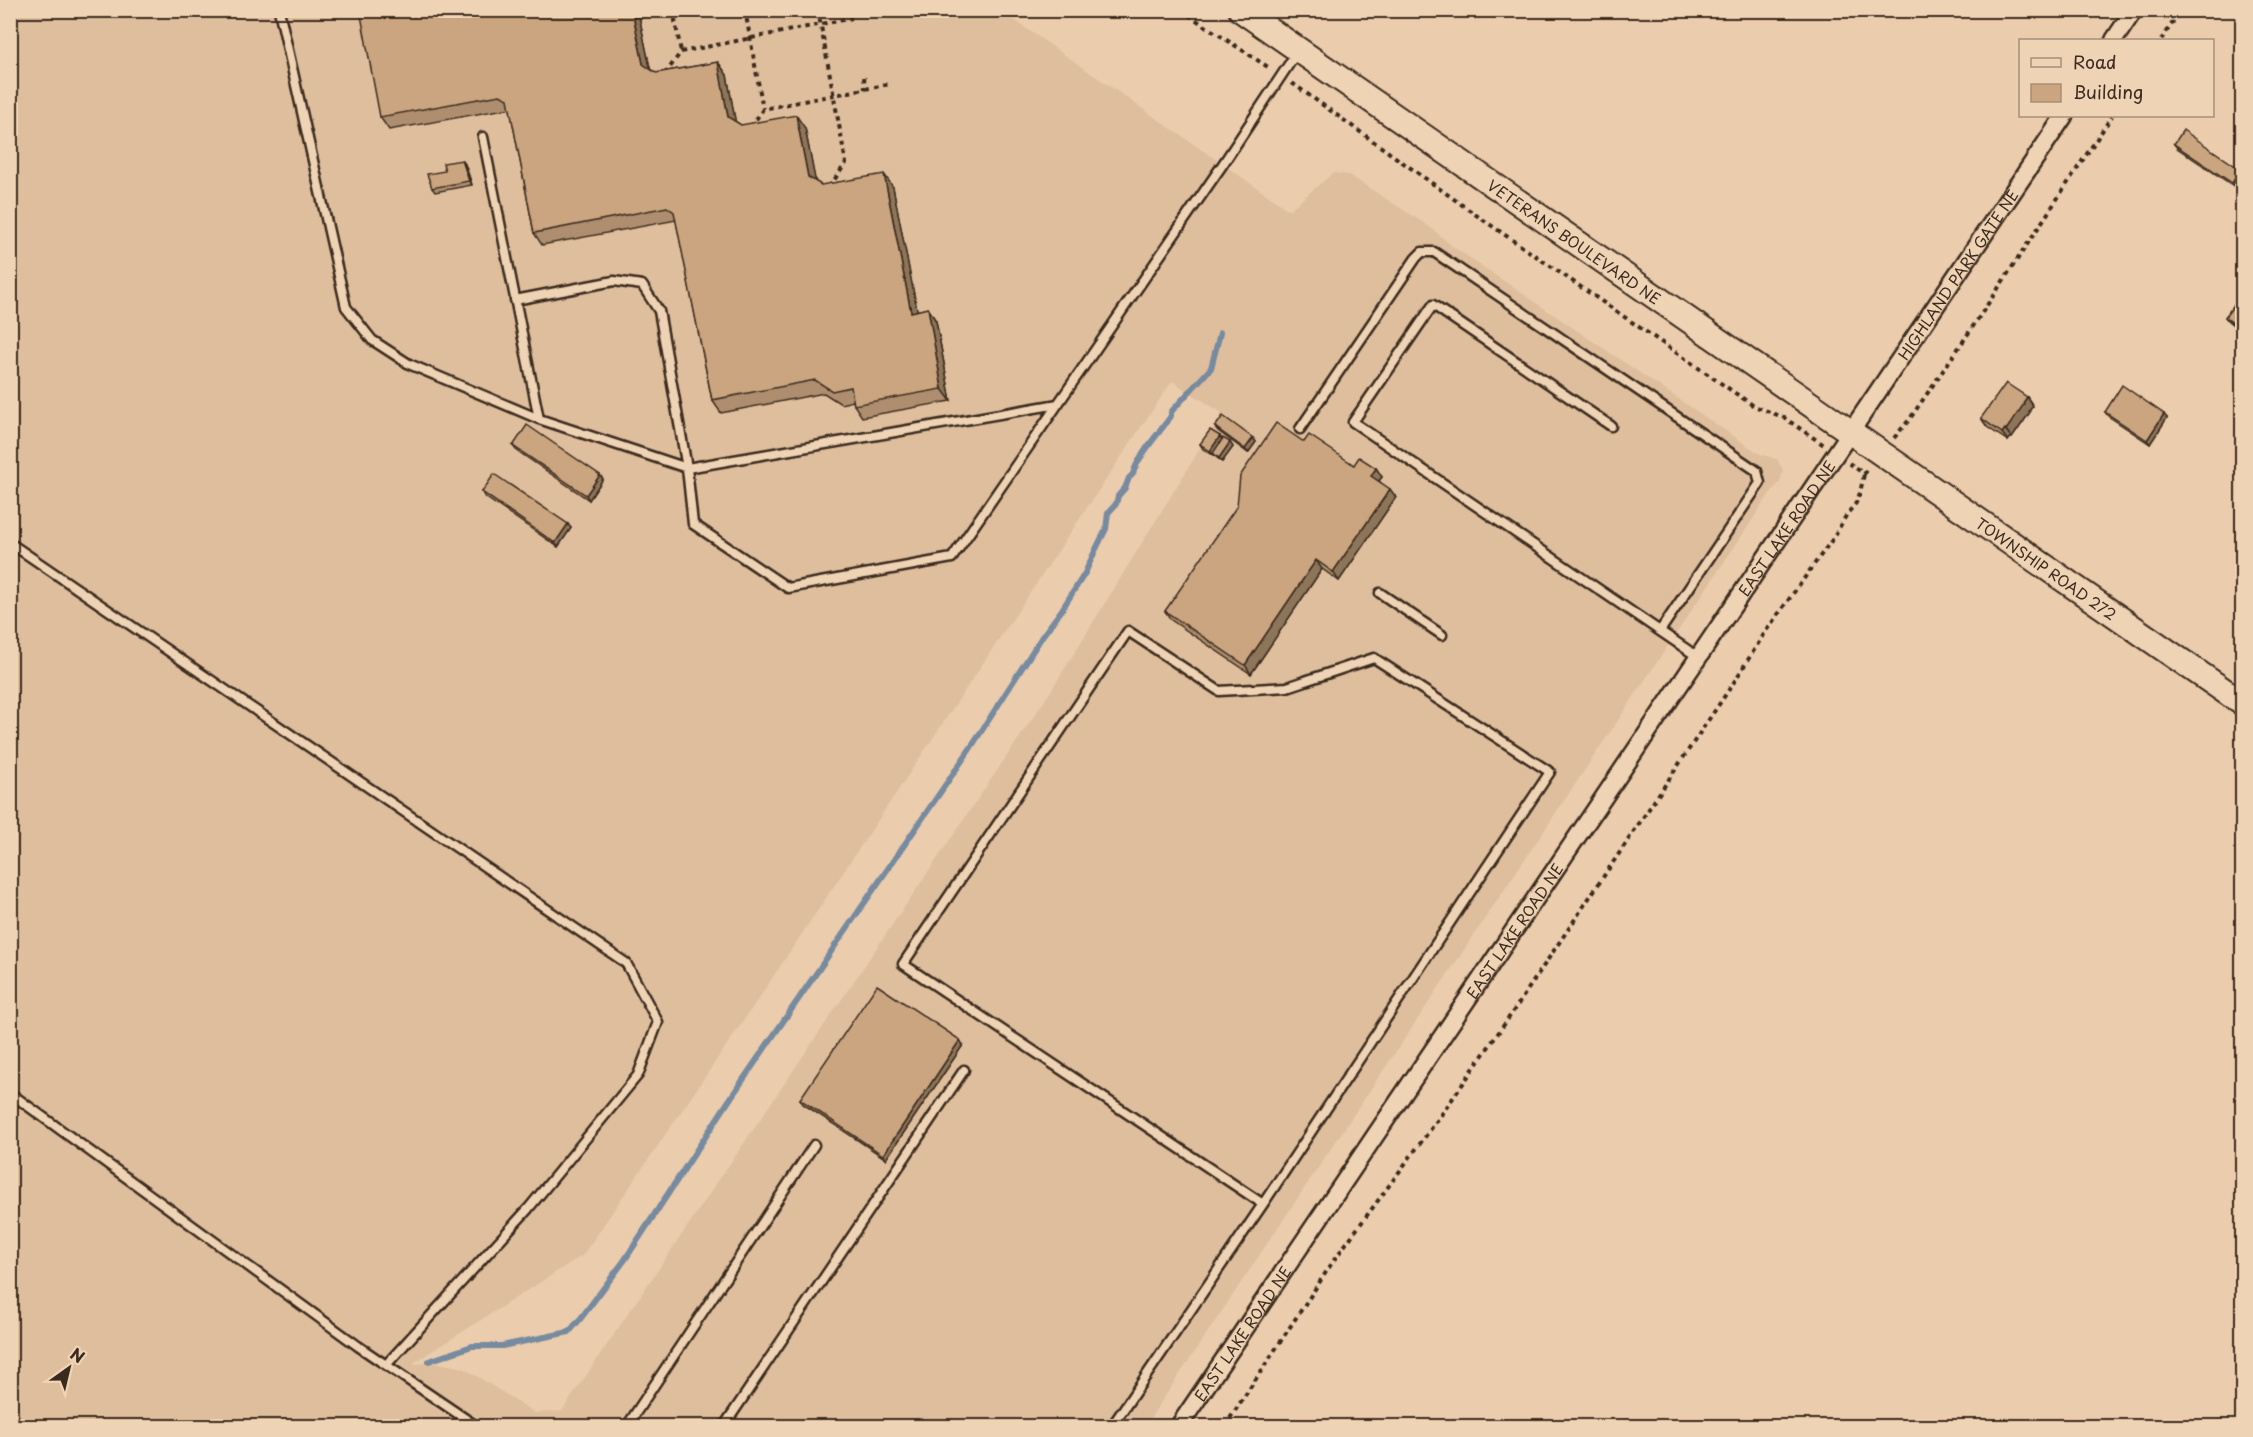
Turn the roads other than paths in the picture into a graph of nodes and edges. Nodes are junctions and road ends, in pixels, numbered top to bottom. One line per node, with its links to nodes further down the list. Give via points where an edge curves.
1 (279, 10): 11 (lane, via 346,307 372,340 409,364)
2 (1241, 10): 6 (main road, VETERANS BOULEVARD NE)
3 (1249, 10): 6 (main road, VETERANS BOULEVARD NE)
4 (2134, 10): 5 (street)
5 (2115, 39)
6 (1299, 49): 10 (lane); 14 (main road, VETERANS BOULEVARD NE)
7 (2063, 117): 14 (street, HIGHLAND PARK GATE NE)
8 (483, 137): 9 (lane)
9 (515, 300): 11 (lane); 15 (lane, via 614,281 642,285 659,310)
10 (1058, 404): 15 (lane); 15 (lane, via 951,558 788,588 693,524)
11 (539, 419): 15 (lane)
12 (1611, 426): 18 (lane, via 1432,304 1353,422)
13 (1300, 429): 18 (lane, via 1416,258 1422,252 1434,252 1757,471 1760,483)
14 (1850, 433): 20 (street, EAST LAKE ROAD NE); 21 (main road, TOWNSHIP ROAD 272)
15 (687, 468)
16 (10, 543): 26 (lane, via 627,963 658,1022 638,1075 528,1209)
17 (1380, 593): 19 (lane)
18 (1660, 631): 20 (lane)
19 (1442, 635)
20 (1698, 657): 31 (street, EAST LAKE ROAD NE)
21 (2242, 703)
22 (964, 1070): 29 (lane)
23 (10, 1093): 26 (lane)
24 (814, 1145): 28 (lane)
25 (1263, 1204): 25 (lane, via 903,964 1128,631 1219,691 1287,687 1374,658 1550,772); 30 (lane)
26 (386, 1365): 27 (lane)
27 (476, 1426)
28 (627, 1426)
29 (724, 1426)
30 (1112, 1426)
31 (1179, 1426)

